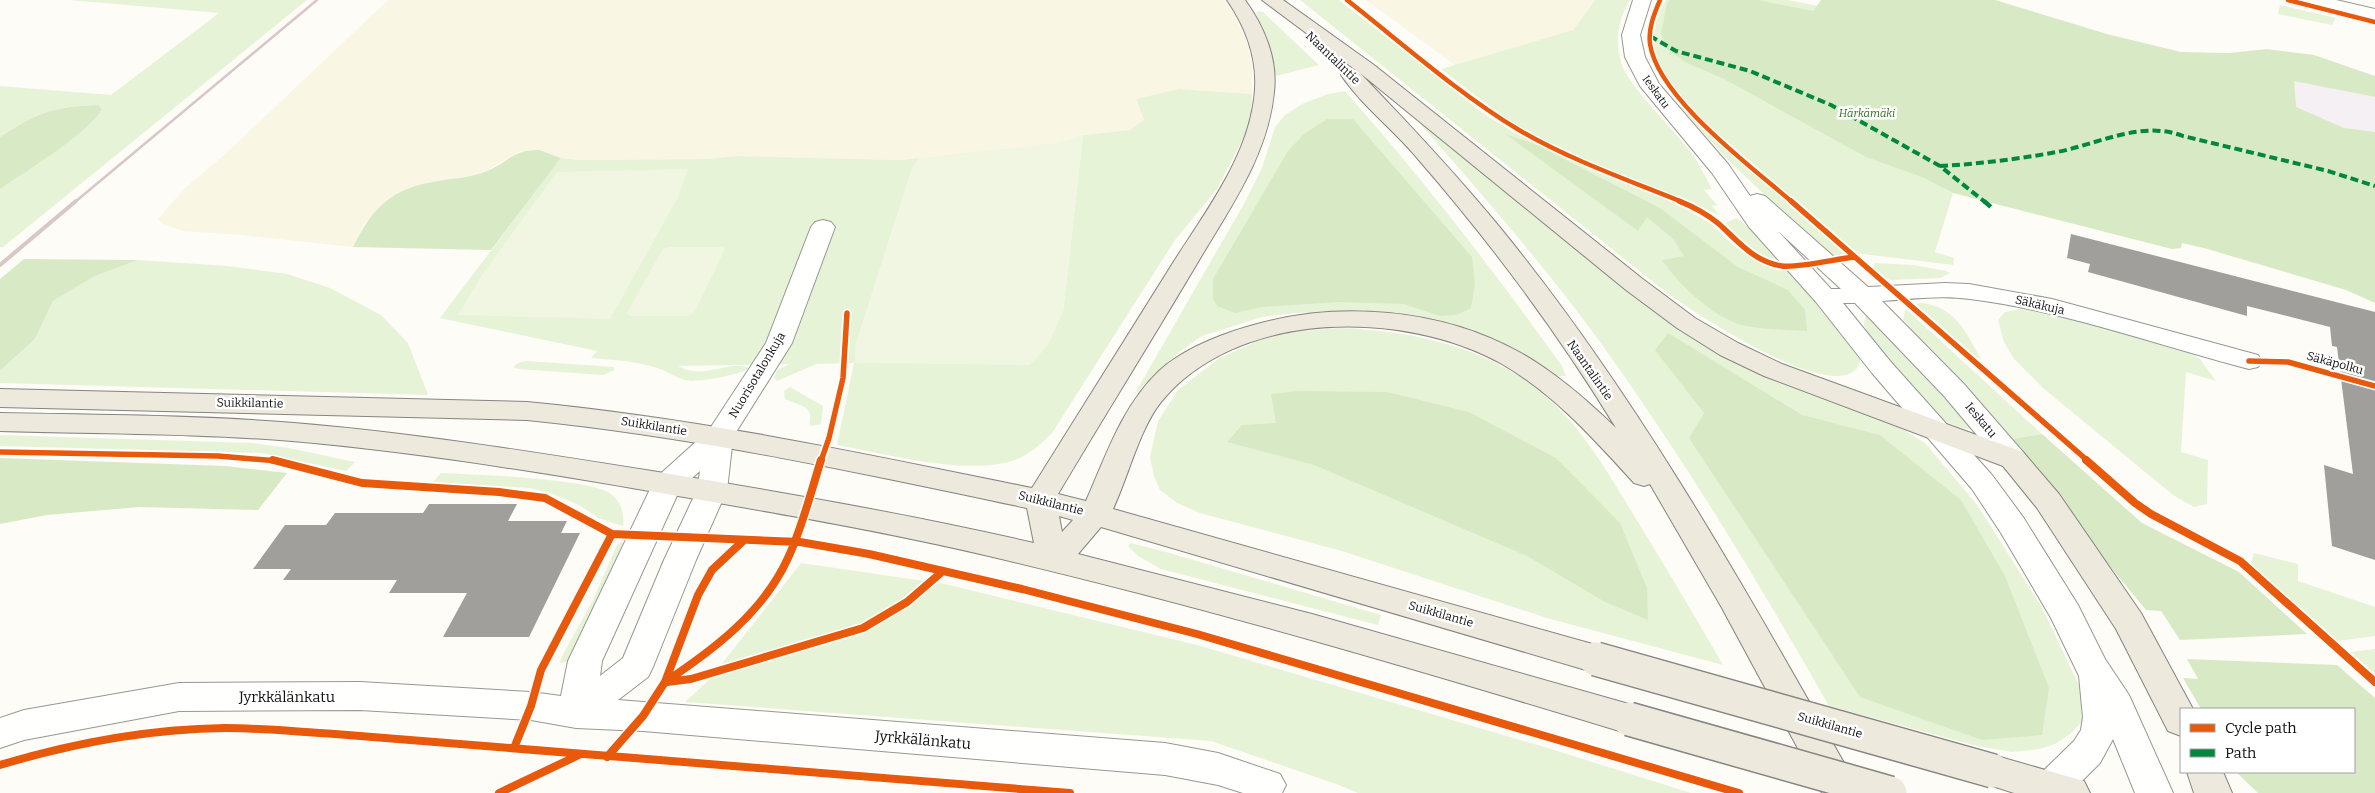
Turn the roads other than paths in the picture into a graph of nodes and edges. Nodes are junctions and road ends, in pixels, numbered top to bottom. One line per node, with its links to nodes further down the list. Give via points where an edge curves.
1 (1236, 0): 18 (main road, via 1247,15 1264,70 1264,102 1255,137 1220,207)
2 (1270, 0): 13 (main road, via 1368,69 1635,285 1686,322 1773,370); 20 (main road, Naantalintie, via 1372,96 1494,237 1611,401)
3 (1642, 0): 6 (street, Ieskatu, via 1631,35 1642,74 1670,113)
4 (2312, 0): 5 (street)
5 (2375, 14)
6 (1720, 169): 8 (street, Ieskatu); 9 (street, Ieskatu, via 1757,222)
7 (823, 227): 14 (street, Nuorisotalonkuja, via 779,343)
8 (1862, 294): 9 (street, Säkäkuja); 10 (street, Säkäkuja, via 1944,290 2010,298); 15 (street, Ieskatu, via 1933,365)
9 (1825, 297): 13 (street, Ieskatu, via 1880,367)
10 (2249, 361)
11 (0, 398): 14 (main road, Suikkilantie, via 518,410 599,418)
12 (0, 422): 16 (main road, via 331,436 490,456)
13 (1940, 432): 15 (main road); 22 (street, Ieskatu, via 1982,482 2012,525 2066,614)
14 (720, 437): 16 (street); 17 (street); 18 (main road, Suikkilantie, via 902,470)
15 (2014, 459): 24 (main road, Ieskatu, via 2048,501 2129,622)
16 (668, 484): 17 (main road); 23 (street, via 585,661)
17 (712, 490): 21 (main road, via 990,545); 23 (street, via 636,667)
18 (1040, 500): 19 (main road, Suikkilantie); 21 (main road)
19 (1094, 514): 20 (main road, via 1145,405 1166,380 1188,363 1214,348 1266,328 1298,322 1352,319 1404,323 1461,337 1510,358 1537,374 1600,428); 21 (main road); 28 (main road, Suikkilantie, bridge)
20 (1692, 529): 29 (main road, Naantalintie)
21 (1053, 561): 30 (main road, bridge, via 1441,663)
22 (2092, 668): 28 (street, Ieskatu, via 2101,707 2097,736 2091,750); 31 (street, Ieskatu, via 2117,705)
23 (576, 713): 25 (street, Jyrkkälänkatu, via 531,706 360,696 179,697); 27 (street, Jyrkkälänkatu, via 1166,759)
24 (2180, 719)
25 (0, 733)
26 (2205, 773): 32 (main road)
27 (1267, 785)
28 (2061, 790)
29 (1841, 793)
30 (1890, 793)
31 (2154, 793)
32 (2213, 793)

